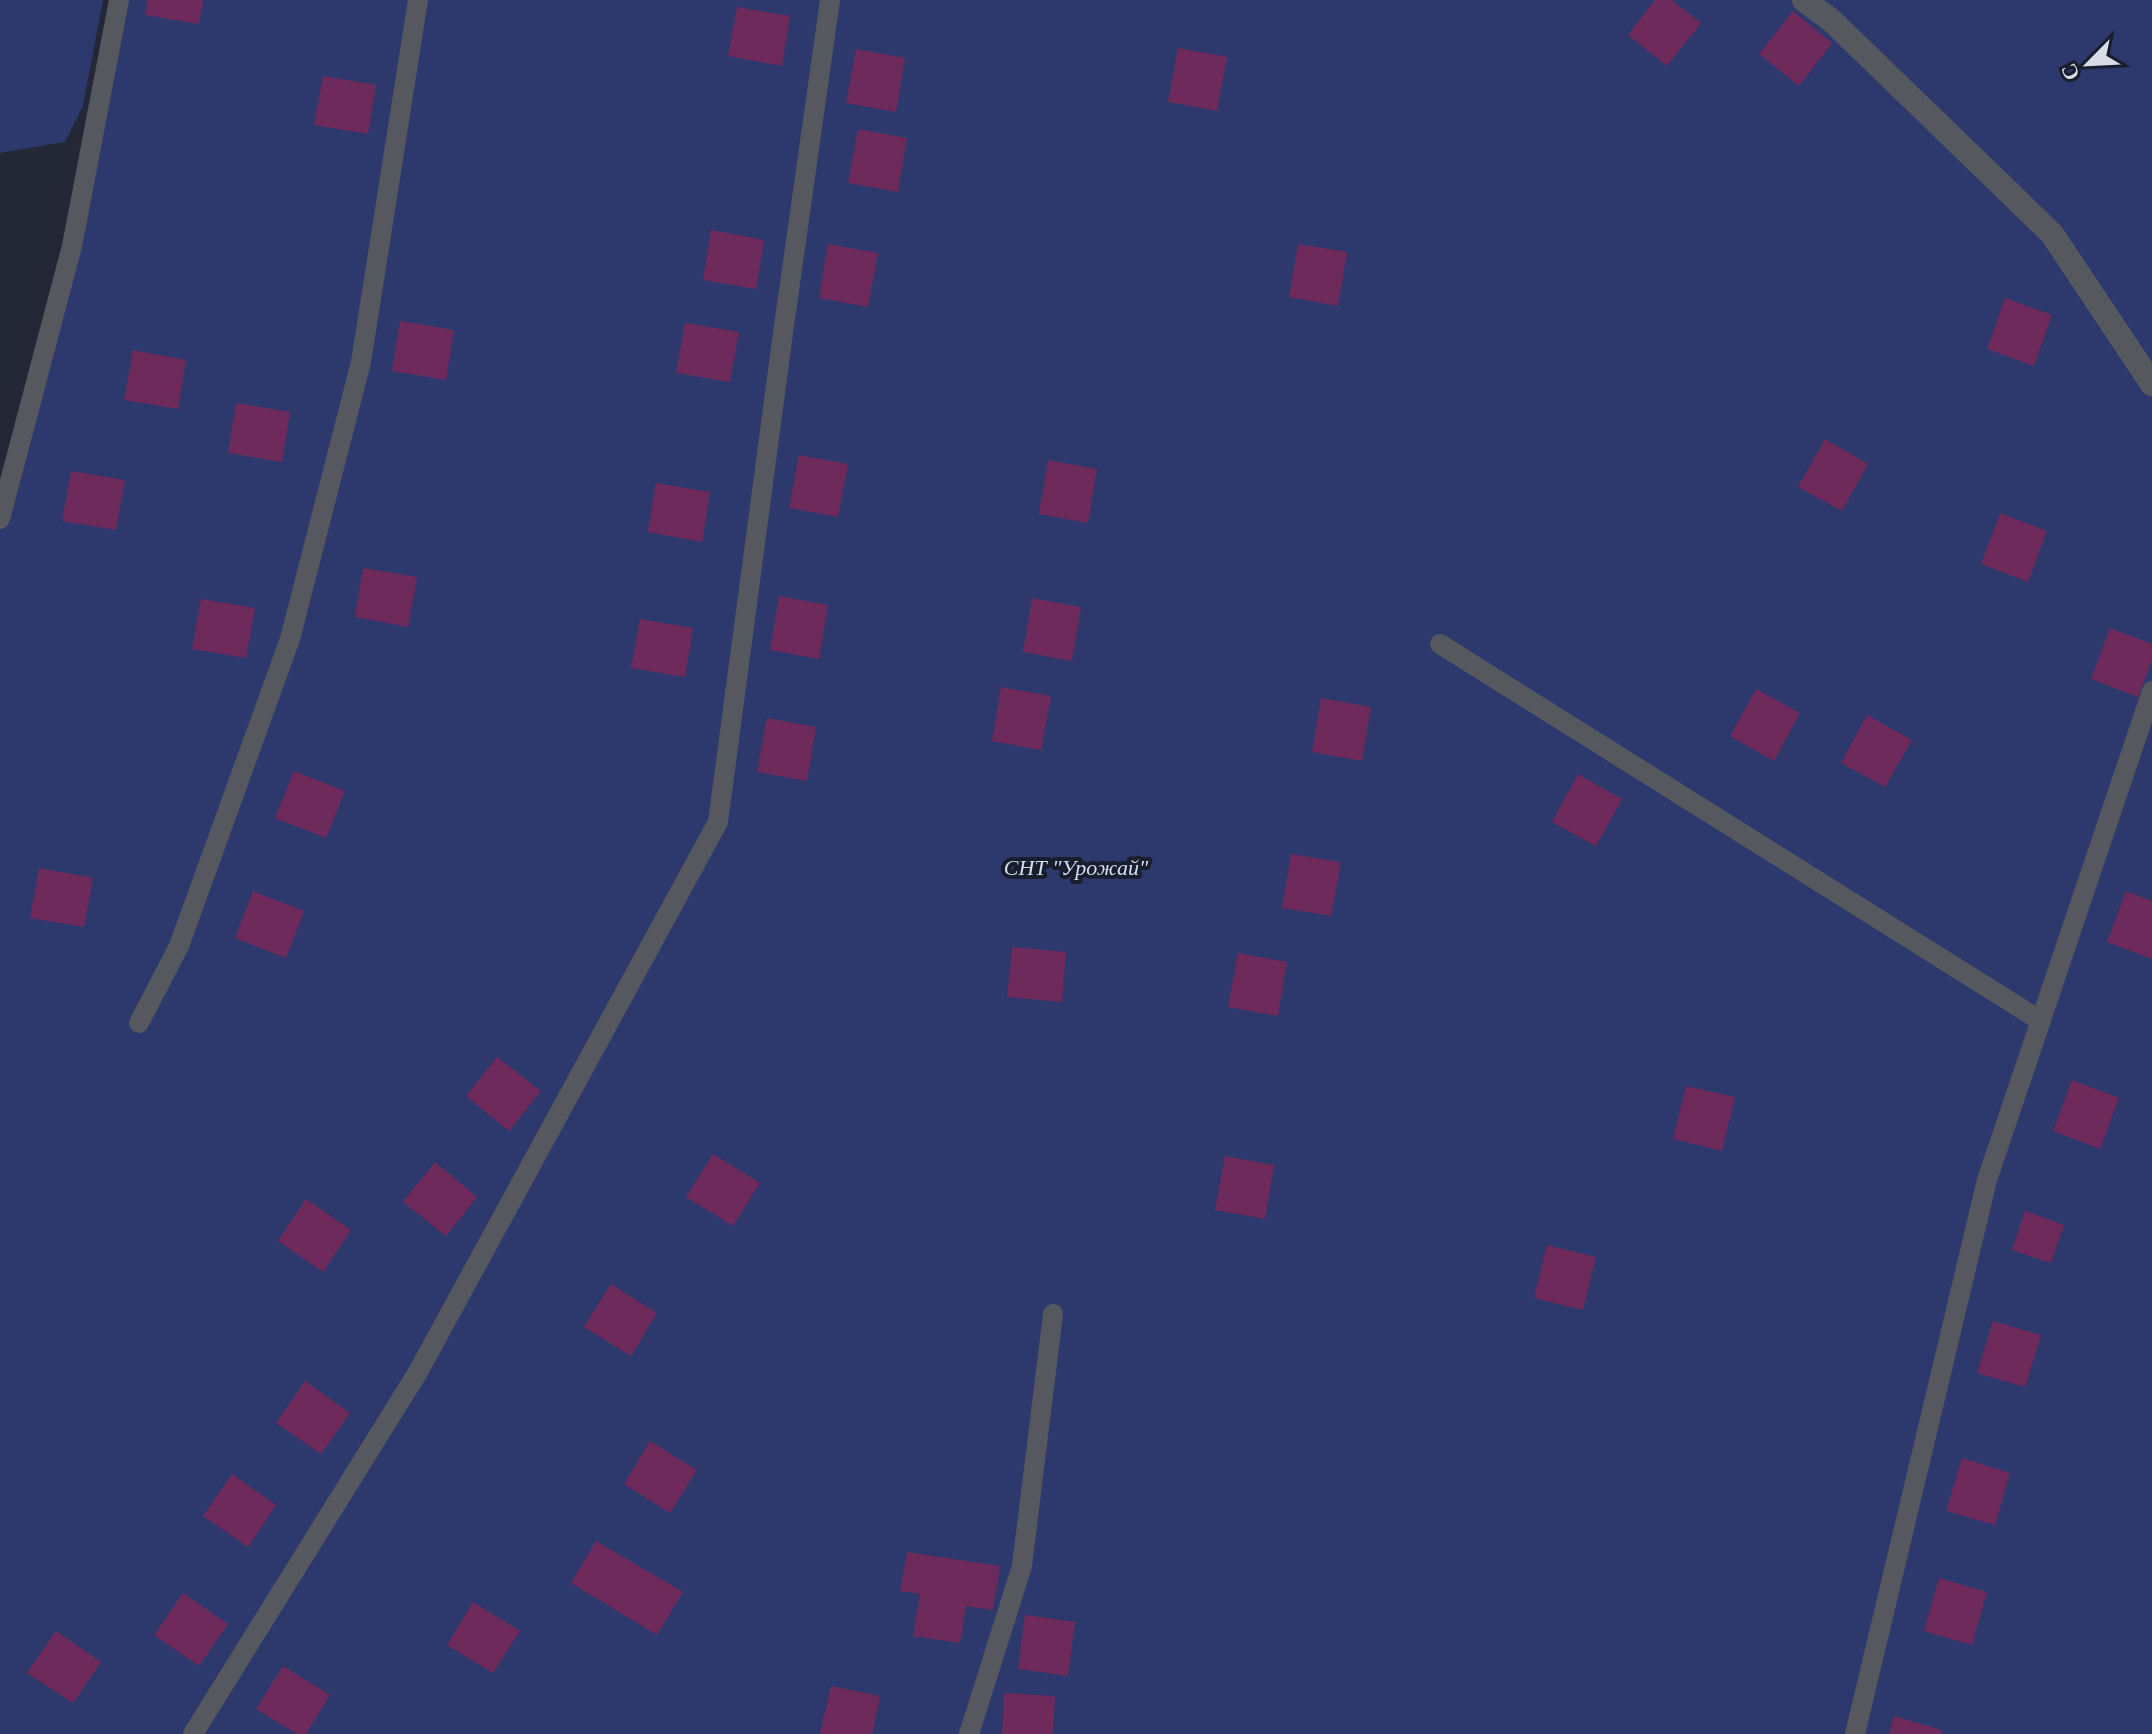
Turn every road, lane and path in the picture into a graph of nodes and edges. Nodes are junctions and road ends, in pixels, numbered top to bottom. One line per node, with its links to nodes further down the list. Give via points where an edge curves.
1 (119, 0): 6 (lane, via 72,246)
2 (418, 0): 10 (lane, via 361,362 290,639 179,946)
3 (830, 0): 12 (lane, via 718,822 418,1372)
4 (1804, 0): 5 (street, via 2052,234)
5 (2152, 384)
6 (0, 519)
7 (1440, 644): 9 (lane)
8 (2152, 691): 9 (lane)
9 (2041, 1021): 14 (lane, via 1987,1180)
10 (139, 1023)
11 (1053, 1314): 13 (lane, via 1022,1566)
12 (193, 1734)
13 (969, 1734)
14 (1855, 1734)

